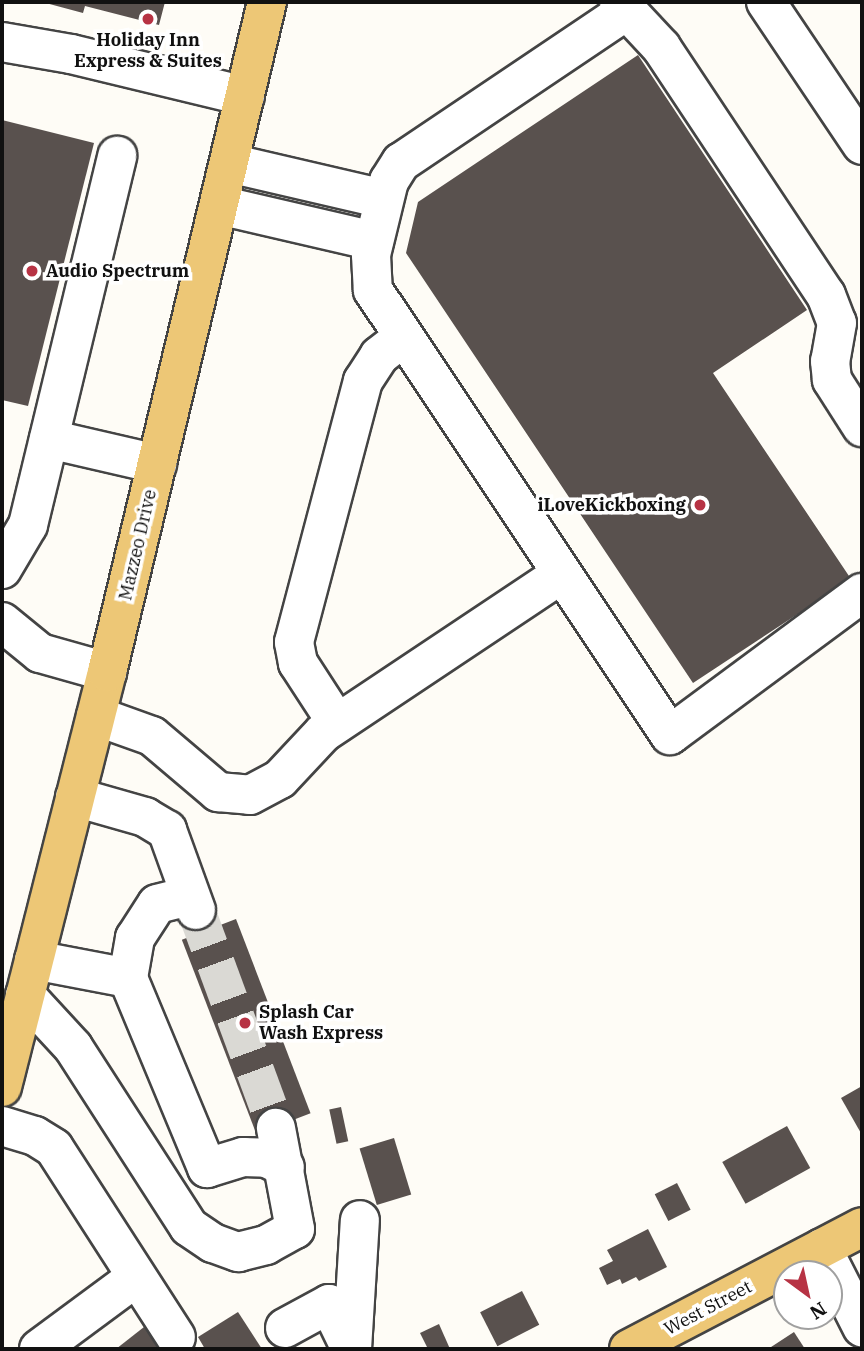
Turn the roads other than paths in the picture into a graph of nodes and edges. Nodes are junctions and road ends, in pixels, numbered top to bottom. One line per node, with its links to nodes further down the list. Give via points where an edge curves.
1 (267, 2): 5 (main road, Mazzeo Drive)
2 (766, 2): 6 (street)
3 (623, 7): 9 (street, via 405,159 391,176); 13 (street, via 661,47 826,295 837,323 830,361 832,380)
4 (2, 42): 5 (street)
5 (245, 96): 8 (main road, Mazzeo Drive)
6 (862, 145)
7 (117, 156): 14 (street)
8 (229, 163): 9 (street); 10 (main road, Mazzeo Drive)
9 (384, 199): 11 (street)
10 (219, 205): 11 (street); 15 (main road, Mazzeo Drive)
11 (374, 241): 12 (street, via 371,285)
12 (403, 337): 17 (street); 22 (street, via 379,356 363,381 294,642 298,663)
13 (862, 427)
14 (49, 439): 15 (street); 16 (street, via 25,533)
15 (157, 464): 20 (main road, Mazzeo Drive)
16 (2, 569)
17 (561, 574): 18 (street, via 670,736); 22 (street)
18 (862, 593)
19 (2, 622): 20 (street, via 32,649)
20 (107, 672): 21 (main road, Mazzeo Drive)
21 (96, 716): 22 (street, via 140,729 210,787 239,796 271,786); 23 (main road, Mazzeo Drive)
22 (337, 723)
23 (75, 797): 24 (main road, Mazzeo Drive); 25 (street, via 145,817 167,830 193,903 158,904 135,938)
24 (29, 977): 25 (street); 26 (main road, Mazzeo Drive); 29 (street, via 188,1227 238,1252 284,1237 295,1229)
25 (128, 978): 29 (street, via 207,1168 243,1157 267,1158)
26 (2, 1087)
27 (2, 1126): 33 (street, via 35,1136 54,1148)
28 (276, 1128): 29 (street)
29 (285, 1167)
30 (360, 1220): 38 (street)
31 (862, 1227): 32 (main road, West Street)
32 (822, 1248): 34 (street); 39 (main road, West Street)
33 (135, 1278): 36 (street); 37 (street)
34 (862, 1327)
35 (285, 1328): 38 (street, via 329,1304)
36 (176, 1337)
37 (38, 1349)
38 (352, 1349)
39 (629, 1349)

